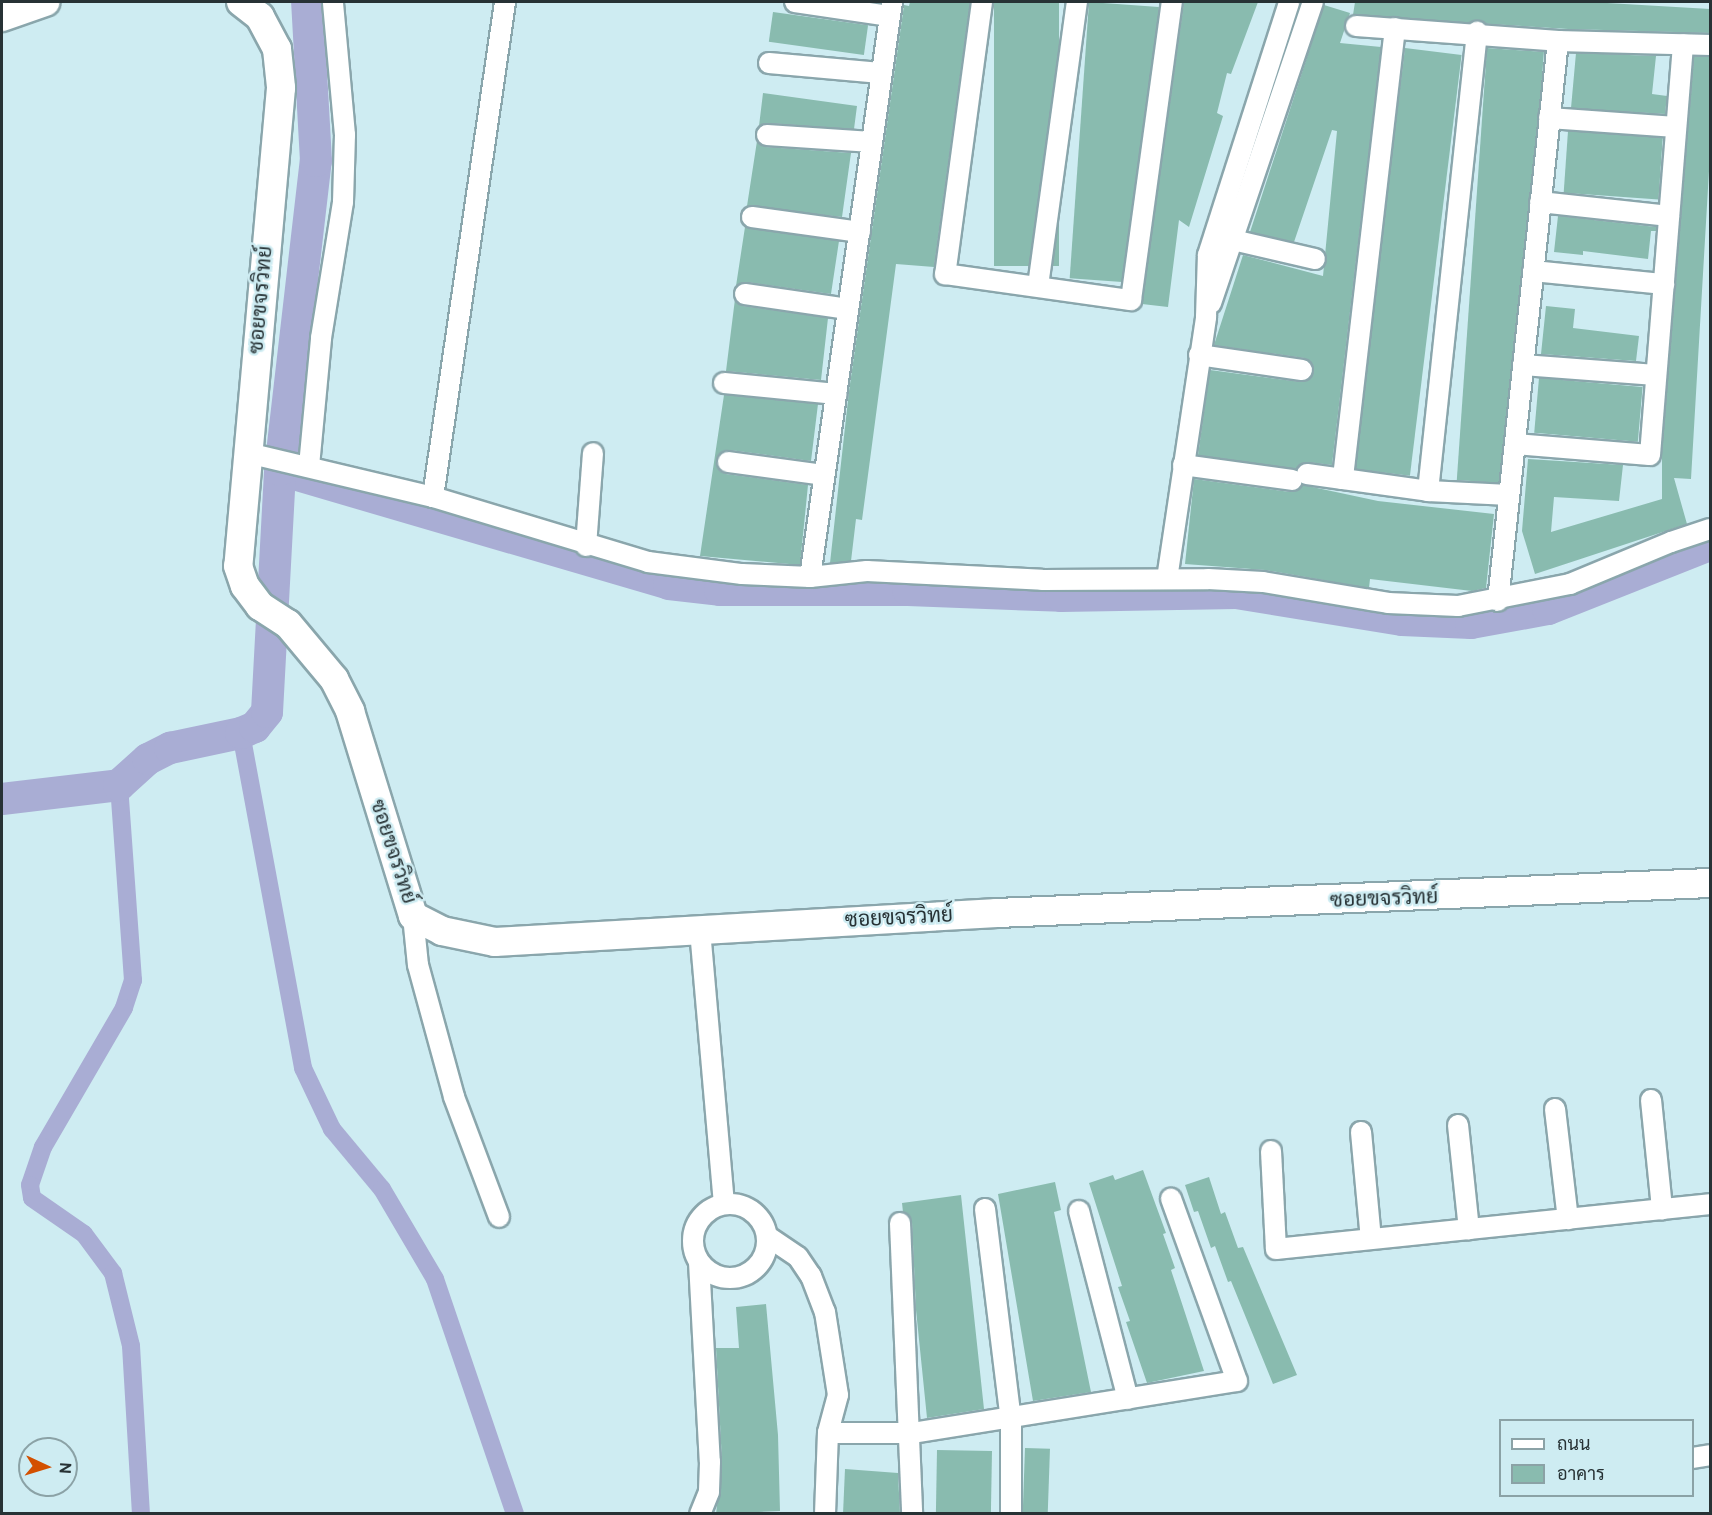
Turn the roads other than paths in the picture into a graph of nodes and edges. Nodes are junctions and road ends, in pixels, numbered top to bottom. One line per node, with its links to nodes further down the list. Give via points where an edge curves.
1 (45, 2): 12 (street)
2 (241, 2): 45 (street, ซอยขจรวิทย์, via 260,17 277,49 280,88)
3 (333, 2): 48 (street, via 345,135 343,202 321,338)
4 (505, 2): 53 (street)
5 (795, 2): 11 (street)
6 (982, 2): 33 (street, via 945,274)
7 (1077, 2): 33 (street)
8 (1172, 2): 33 (street, via 1131,300)
9 (1289, 2): 36 (street, via 1209,255)
10 (1313, 2): 29 (street)
11 (891, 9): 20 (street)
12 (2, 17)
13 (1356, 26): 14 (street)
14 (1395, 28): 15 (street); 50 (street)
15 (1477, 32): 16 (street); 51 (street)
16 (1558, 40): 17 (street); 21 (street)
17 (1683, 44): 18 (street); 22 (street)
18 (1710, 45)
19 (769, 63): 20 (street)
20 (881, 73): 24 (street)
21 (1549, 118): 22 (street); 25 (street)
22 (1676, 127): 26 (street)
23 (766, 135): 24 (street)
24 (872, 142): 28 (street)
25 (1540, 202): 26 (street); 31 (street)
26 (1669, 216): 32 (street)
27 (752, 217): 28 (street)
28 (860, 232): 35 (street)
29 (1233, 240): 30 (street); 36 (street)
30 (1315, 259)
31 (1533, 271): 32 (street); 38 (street)
32 (1664, 284): 40 (street)
33 (1038, 286)
34 (745, 294): 35 (street)
35 (848, 309): 42 (street)
36 (1206, 317): 37 (street)
37 (1199, 355): 39 (street); 47 (street)
38 (1523, 365): 40 (street); 43 (street)
39 (1302, 370)
40 (1656, 375): 43 (street, via 1650,455)
41 (724, 383): 42 (street)
42 (836, 394): 49 (street)
43 (1515, 444): 52 (street)
44 (593, 453): 55 (street)
45 (256, 455): 48 (street); 60 (street, ซอยขจรวิทย์, via 238,566 245,586 260,606 288,624 334,679 350,711)
46 (728, 462): 49 (street)
47 (1183, 465): 50 (street); 57 (street)
48 (309, 466): 53 (street)
49 (824, 475): 56 (street)
50 (1343, 479): 51 (street)
51 (1428, 491): 52 (street)
52 (1509, 495): 58 (street)
53 (433, 497): 55 (street)
54 (1710, 530): 58 (street, via 1671,542 1570,585)
55 (586, 546): 56 (street, via 700,571)
56 (810, 577): 57 (street, via 867,571 1042,580)
57 (1167, 579): 58 (street, via 1263,582 1388,603 1458,606)
58 (1498, 601)
59 (1710, 883): 61 (street, ซอยขจรวิทย์)
60 (413, 916): 61 (street, ซอยขจรวิทย์, via 442,931 495,942); 73 (street, via 418,965 454,1097)
61 (700, 930): 68 (street)
62 (1651, 1100): 71 (street)
63 (1555, 1109): 74 (street)
64 (1458, 1125): 76 (street)
65 (1361, 1132): 78 (street)
66 (1270, 1151): 78 (street, via 1276,1249)
67 (1171, 1199): 80 (street, via 1237,1381)
68 (724, 1204): 77 (street, via 747,1208 757,1215); 79 (street, via 703,1215 696,1226 693,1244)
69 (1710, 1204): 71 (street)
70 (984, 1209): 81 (street)
71 (1662, 1209): 74 (street)
72 (1079, 1211): 80 (street)
73 (499, 1216)
74 (1568, 1219): 76 (street)
75 (900, 1223): 83 (street)
76 (1469, 1229): 78 (street)
77 (767, 1236): 79 (street, via 763,1259 744,1276 720,1277); 82 (street, via 798,1257 811,1276 825,1312 837,1395)
78 (1371, 1239)
79 (699, 1262): 86 (street, via 711,1462 709,1492)
80 (1128, 1399): 81 (street)
81 (1011, 1420): 83 (street); 89 (street)
82 (828, 1433): 83 (street); 87 (street)
83 (912, 1433): 88 (street)
84 (1710, 1455): 85 (street)
85 (1694, 1458)
86 (700, 1514)
87 (825, 1514)
88 (912, 1514)
89 (1011, 1514)

